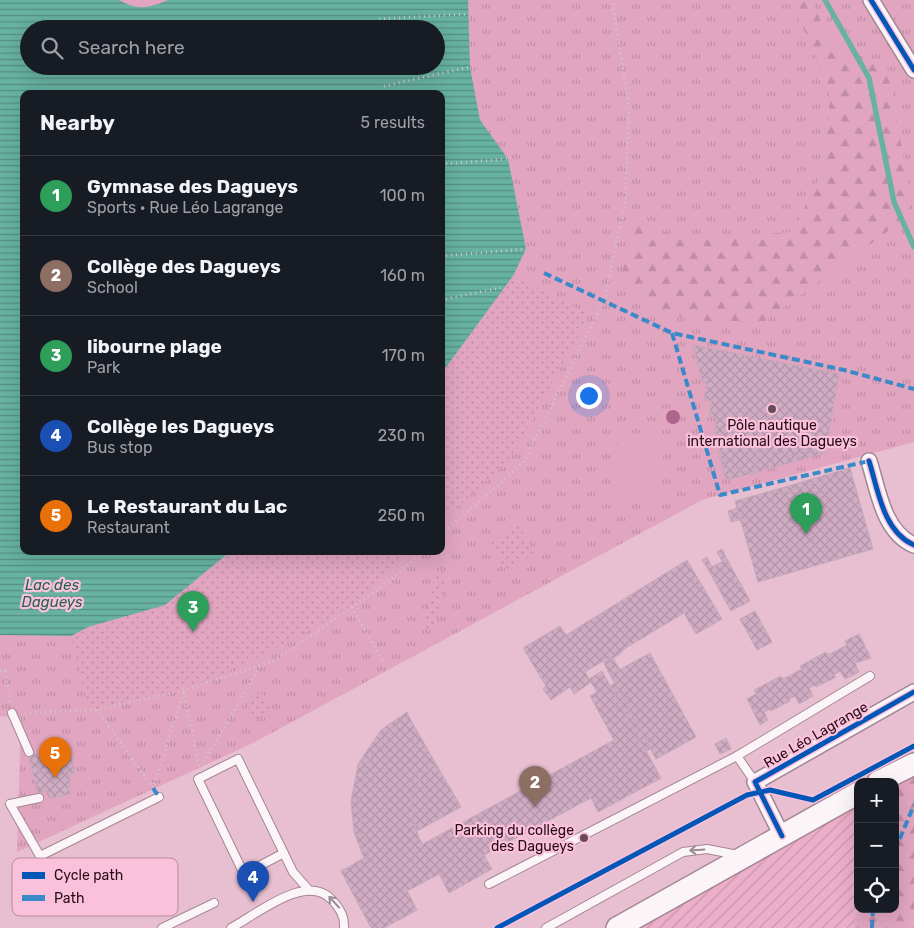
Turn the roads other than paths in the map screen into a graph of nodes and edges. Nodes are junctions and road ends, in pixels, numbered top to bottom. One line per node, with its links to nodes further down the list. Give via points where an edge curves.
1 (870, 0): 2 (street)
2 (914, 70)
3 (869, 461): 4 (street, via 890,524)
4 (914, 545)
5 (870, 676): 9 (lane)
6 (914, 692): 12 (street, Rue Léo Lagrange)
7 (12, 713): 8 (lane)
8 (29, 752)
9 (737, 756): 12 (lane); 19 (lane)
10 (914, 764): 11 (main road)
11 (886, 778)
12 (755, 782): 16 (street, Rue Léo Lagrange)
13 (854, 795): 16 (main road)
14 (159, 797): 15 (lane, via 40,856 10,804)
15 (39, 798)
16 (782, 836): 18 (main road)
17 (284, 853): 17 (lane, via 244,874 198,779 238,759); 20 (lane, via 293,872)
18 (745, 856): 25 (lane, one-way to 25, via 707,849 690,850); 26 (main road)
19 (489, 884)
20 (308, 889): 23 (lane, via 289,894); 24 (lane, one-way to 20, via 340,908 326,893)
21 (214, 902): 22 (lane)
22 (162, 928)
23 (231, 928)
24 (344, 928)
25 (546, 928)
26 (617, 928)

